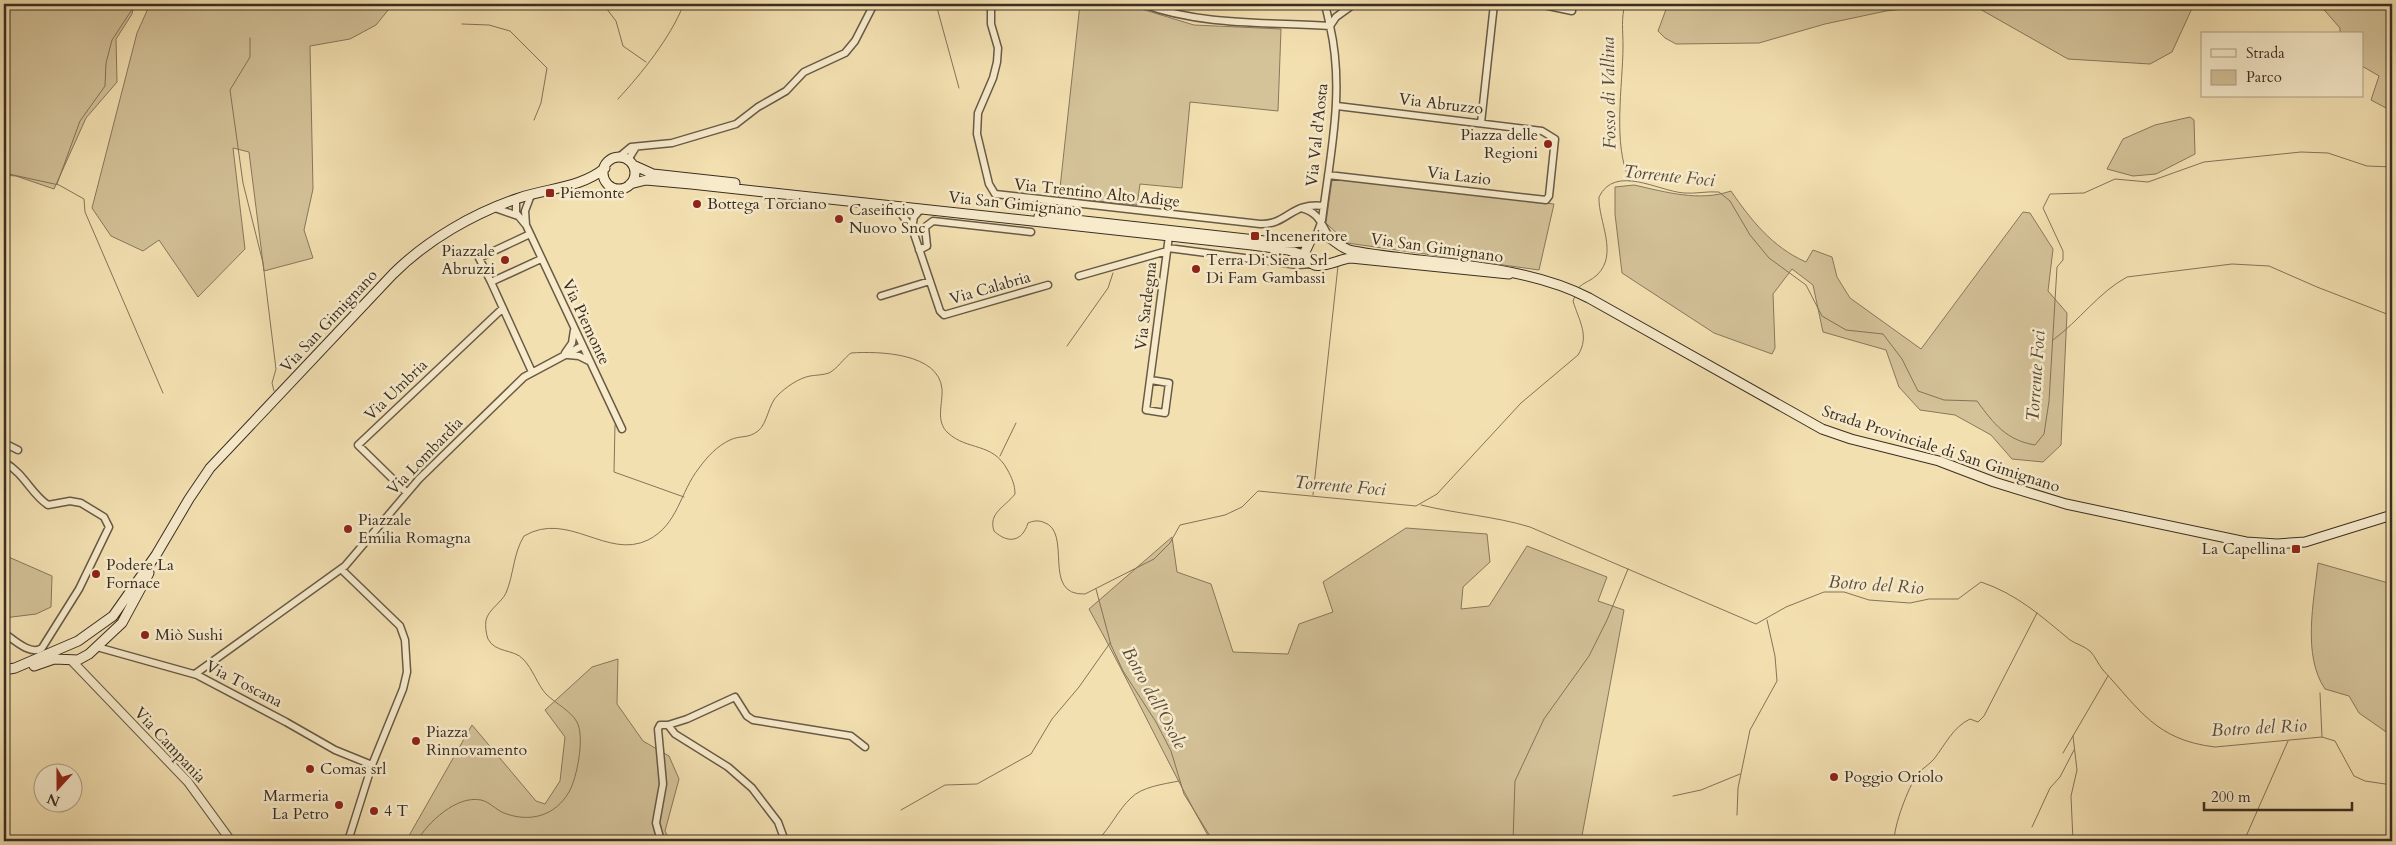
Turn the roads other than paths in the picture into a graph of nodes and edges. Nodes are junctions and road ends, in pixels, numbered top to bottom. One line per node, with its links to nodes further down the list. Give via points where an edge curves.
1 (874, 4): 13 (street, via 846,52 806,70 788,89 736,124 672,143 636,147)
2 (991, 4): 24 (street, Via Trentino Alto Adige, via 990,24 997,46 997,62 979,110 976,131 994,194 1260,224 1277,222 1300,208)
3 (1143, 4): 9 (street, via 1175,15 1204,20)
4 (1325, 4): 9 (street, Via Val d'Aosta)
5 (1354, 4): 9 (street, via 1336,17)
6 (1494, 4): 11 (street)
7 (1540, 4): 8 (street)
8 (1572, 10)
9 (1330, 26): 10 (street, Via Val d'Aosta, via 1336,54)
10 (1337, 106): 11 (street, Via Abruzzo); 15 (street, Via Val d'Aosta)
11 (1481, 123): 12 (street, Via Abruzzo, via 1542,131 1556,140)
12 (1554, 160): 15 (street, Via Lazio, via 1549,196 1545,200)
13 (627, 161): 14 (main road, via 610,160); 18 (main road, via 635,175); 34 (main road, Via San Gimignano, via 645,172 657,174 1279,243)
14 (604, 168): 16 (main road, Via San Gimignano); 17 (main road)
15 (1328, 174): 20 (street, Via Val d'Aosta)
16 (581, 182): 17 (main road, Via San Gimignano); 19 (main road, Via San Gimignano)
17 (608, 184): 18 (main road, via 618,189)
18 (630, 184): 22 (main road, Via San Gimignano, via 646,180)
19 (531, 195): 21 (main road, Via San Gimignano); 29 (street, via 524,214)
20 (1325, 195): 24 (street); 25 (street, Via Val d'Aosta)
21 (516, 199): 23 (main road, Via San Gimignano); 27 (street)
22 (895, 206): 26 (main road, Via San Gimignano); 30 (street, Via Calabria)
23 (495, 208): 27 (street, Via Piemonte); 60 (main road, Via San Gimignano, via 430,242 400,267 213,465 190,496)
24 (1312, 208): 25 (street, Via Trentino Alto Adige); 28 (street, Via Trentino Alto Adige)
25 (1323, 208): 28 (street, Via Val d'Aosta)
26 (921, 209): 30 (street, via 914,217); 33 (main road, Via San Gimignano)
27 (518, 216): 29 (street, Via Piemonte)
28 (1322, 220): 34 (street, Via Val d'Aosta); 35 (street, Via Val d'Aosta)
29 (526, 225): 32 (street, Via Piemonte)
30 (912, 228): 36 (street, Via Calabria)
31 (1032, 232): 36 (street, via 933,221 925,226 927,246)
32 (530, 234): 38 (street, Via Piemonte); 44 (street, via 479,258)
33 (1168, 236): 37 (street, Via Sardegna); 39 (main road, Via San Gimignano, via 1284,250)
34 (1312, 239): 35 (main road, Via San Gimignano); 39 (main road)
35 (1333, 241): 40 (main road, via 1336,255); 41 (main road, Via San Gimignano, via 1355,252)
36 (920, 250): 43 (street, Via Calabria)
37 (1167, 250): 39 (street, via 1298,265); 42 (street); 53 (street, Via Sardegna)
38 (541, 259): 44 (street); 48 (street, Via Piemonte)
39 (1309, 260): 40 (main road, Via San Gimignano, via 1323,266)
40 (1333, 262): 41 (main road, Via San Gimignano, via 1351,258)
41 (1509, 274): 59 (main road, Strada Provinciale di San Gimignano, via 1565,287 1822,429 1939,461 2066,504 2188,532 2267,544 2311,541)
42 (1079, 276)
43 (930, 281): 45 (street, Via Calabria, via 940,311 946,315); 46 (street)
44 (491, 282): 47 (street)
45 (1048, 285)
46 (882, 296)
47 (503, 308): 52 (street); 58 (street, Via Umbria, via 358,445)
48 (574, 329): 49 (street, Via Piemonte); 50 (street, via 572,343)
49 (582, 346): 50 (street, Via Lombardia); 51 (street, Via Piemonte)
50 (562, 356): 51 (street, via 574,355); 52 (street, Via Lombardia)
51 (590, 362): 54 (street, Via Piemonte)
52 (532, 372): 58 (street, Via Lombardia)
53 (1151, 380): 53 (street, Via Sardegna, via 1146,410 1165,413 1170,383)
54 (622, 429)
55 (4, 443): 56 (street)
56 (18, 450)
57 (4, 462): 62 (street, via 25,478 48,505 70,501 81,503 104,516 109,527 79,589 43,647 37,651 30,649)
58 (407, 493): 61 (street, Via Lombardia)
59 (2392, 515)
60 (156, 555): 63 (main road, Via San Gimignano, via 113,616); 64 (main road, Via San Gimignano, via 128,615)
61 (341, 569): 69 (street, Via Lombardia); 73 (street, via 392,617 401,629 406,645 406,679)
62 (4, 633)
63 (74, 642): 64 (main road); 66 (main road, via 67,653); 67 (main road, Via San Gimignano)
64 (97, 647): 65 (main road, Via San Gimignano); 69 (street, Via Toscana)
65 (86, 656): 66 (main road, Via San Gimignano); 68 (street)
66 (71, 660): 68 (street, Via Campania); 70 (main road, Via San Gimignano, via 49,660)
67 (4, 670)
68 (83, 673): 74 (street, Via Campania, via 188,782)
69 (195, 674): 73 (street, Via Toscana, via 335,750)
70 (4, 678)
71 (668, 725): 72 (street, via 735,698 753,720 851,736); 76 (street, via 660,725 658,729 663,784 656,823); 77 (street, via 675,734 728,767 752,788 778,822)
72 (865, 747)
73 (372, 765): 75 (street)
74 (231, 841)
75 (348, 841)
76 (661, 841)
77 (785, 841)

